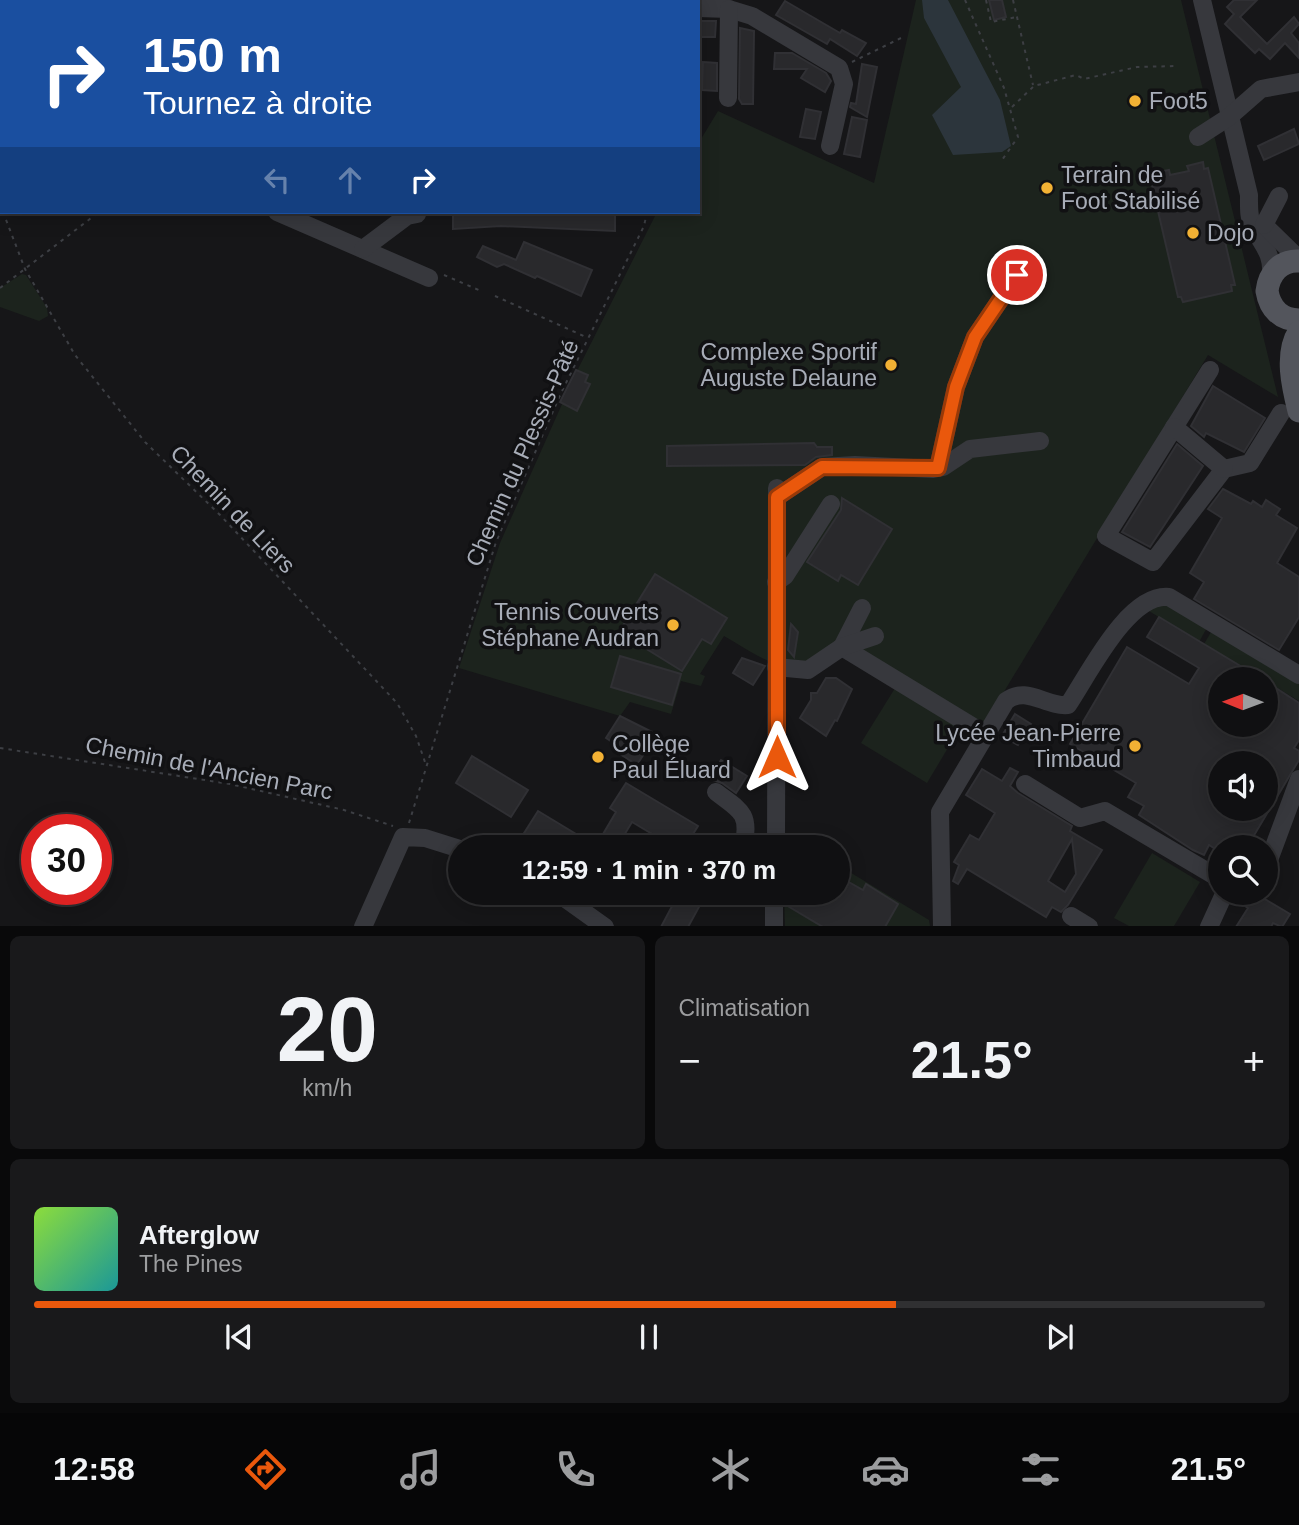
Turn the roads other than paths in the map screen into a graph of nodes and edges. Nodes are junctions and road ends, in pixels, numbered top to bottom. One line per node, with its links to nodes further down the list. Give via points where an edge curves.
1 (1202, 0): 6 (street)
2 (700, 8): 3 (street)
3 (729, 9): 5 (street); 8 (street, via 752,16 839,68 844,84)
4 (1299, 82): 6 (street, via 1261,89)
5 (728, 98)
6 (1229, 117): 7 (street); 9 (street)
7 (1198, 137)
8 (830, 146)
9 (1249, 195): 13 (street); 18 (street, via 1253,228 1269,254)
10 (1279, 196): 13 (street)
11 (282, 214): 14 (street)
12 (417, 214): 14 (street, via 407,216)
13 (1264, 225): 15 (street)
14 (363, 249): 17 (street)
15 (1299, 260): 18 (main road, via 1284,263)
16 (1017, 275): 25 (street, via 975,337 956,387)
17 (435, 276)
18 (1271, 276): 19 (main road, via 1268,300)
19 (1290, 318): 22 (main road, via 1284,361)
20 (1299, 332): 22 (main road, via 1292,345)
21 (1210, 370): 23 (street)
22 (1292, 406): 26 (street, via 1250,463)
23 (1174, 427): 26 (street); 26 (street, via 1106,536 1153,562)
24 (1040, 442): 25 (street, via 971,449)
25 (941, 468): 27 (street); 29 (street, via 822,467 777,493)
26 (1224, 469)
27 (962, 473)
28 (831, 504): 29 (street, via 785,576)
29 (776, 582): 33 (street)
30 (862, 608): 32 (street)
31 (875, 636): 32 (street)
32 (842, 647): 33 (street, via 808,670); 35 (street)
33 (776, 667): 40 (street)
34 (1299, 675): 51 (street, via 1169,597 1157,596 1143,603 1121,625 1068,705 1023,694 1006,701 940,812)
35 (975, 728)
36 (1299, 779): 41 (street)
37 (1025, 784): 43 (street, via 1080,818 1105,811)
38 (716, 792): 39 (street, via 744,813)
39 (745, 835)
40 (776, 835)
41 (1278, 836)
42 (448, 846): 48 (street, via 408,835 399,845)
43 (1208, 872)
44 (575, 905): 49 (street)
45 (774, 905): 50 (street)
46 (1219, 905): 53 (street)
47 (1072, 916): 52 (street)
48 (363, 926)
49 (605, 926)
50 (774, 926)
51 (942, 926)
52 (1089, 926)
53 (1209, 926)

